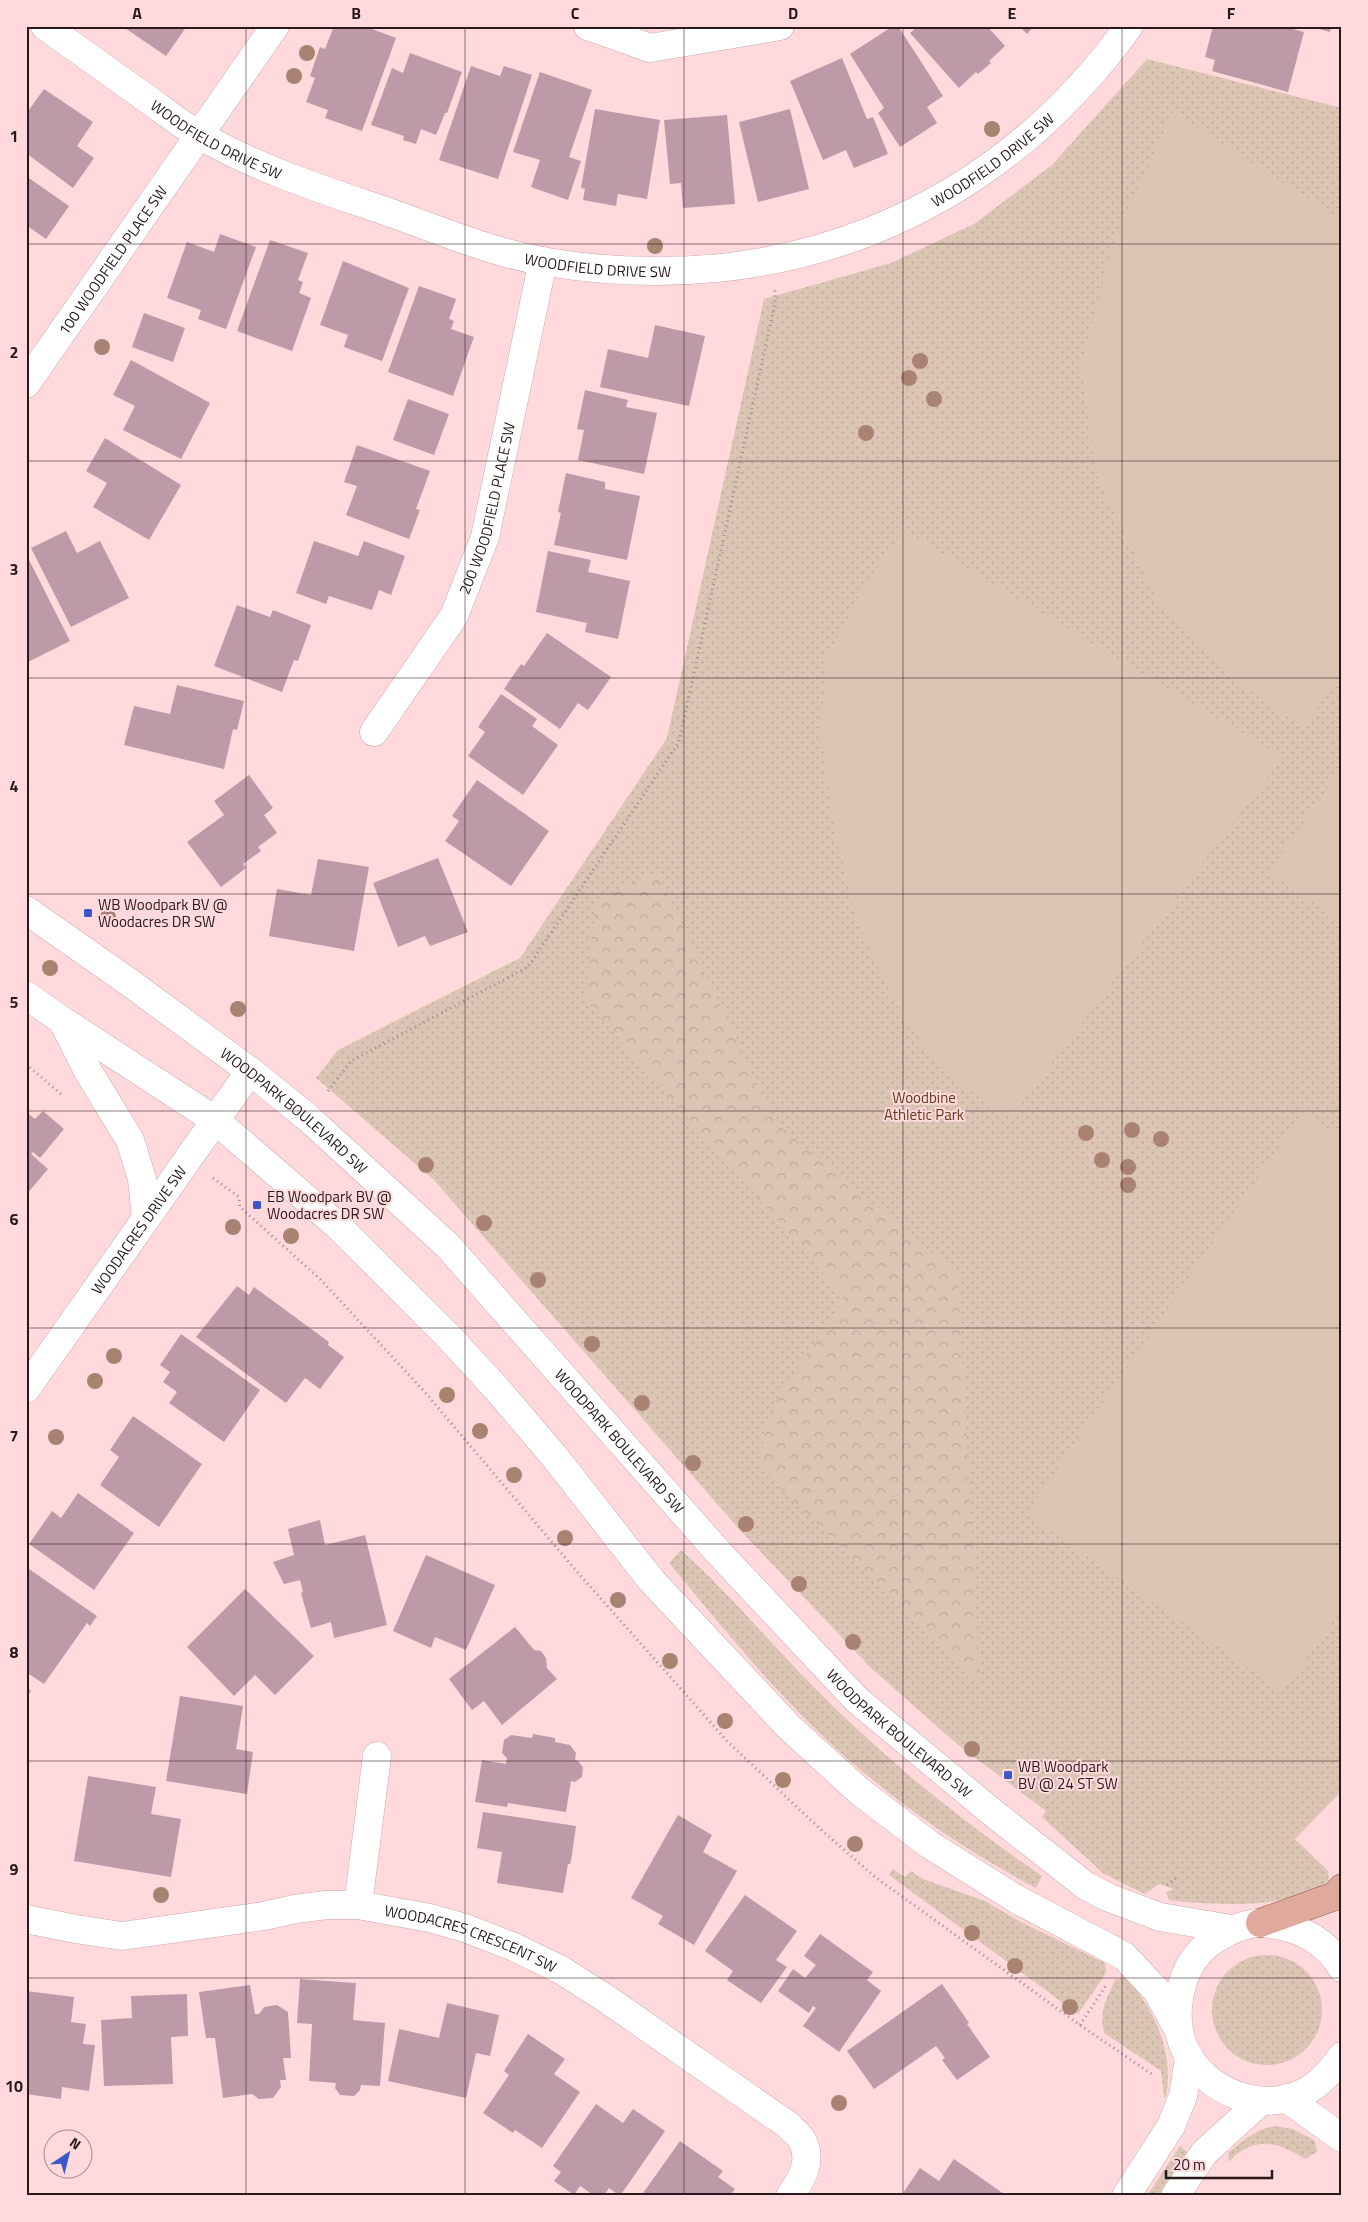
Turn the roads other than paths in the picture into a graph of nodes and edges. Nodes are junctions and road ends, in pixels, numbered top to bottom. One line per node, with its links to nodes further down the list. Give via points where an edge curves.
1 (45, 26): 6 (street, WOODFIELD DRIVE SW)
2 (276, 26): 6 (street, 100 WOODFIELD PLACE SW)
3 (588, 26): 4 (street, via 650,48)
4 (780, 26)
5 (1128, 26): 7 (street, WOODFIELD DRIVE SW, via 1105,59 1068,101 1026,139 966,183 923,208 875,229 825,247 774,260 717,268 601,269)
6 (199, 135): 7 (street, WOODFIELD DRIVE SW, via 268,171 489,247); 8 (street, 100 WOODFIELD PLACE SW)
7 (543, 261): 9 (street, 200 WOODFIELD PLACE SW, via 485,537 454,616)
8 (26, 384)
9 (374, 732)
10 (26, 910): 13 (street, WOODPARK BOULEVARD SW)
11 (26, 995): 12 (street)
12 (62, 1021): 14 (street); 15 (street, via 130,1140 142,1179)
13 (250, 1071): 14 (street, WOODACRES DRIVE SW); 22 (street, WOODPARK BOULEVARD SW, via 307,1117 447,1244 719,1553 857,1700 1086,1886 1160,1917)
14 (215, 1120): 15 (street, WOODACRES DRIVE SW); 24 (street, via 338,1226 449,1337 554,1456 651,1580 789,1727 859,1791 930,1845 1016,1899 1124,1956 1157,1990)
15 (146, 1218): 16 (street, WOODACRES DRIVE SW)
16 (26, 1389)
17 (377, 1756): 19 (street)
18 (1342, 1888): 21 (main road, via 1334,1896)
19 (358, 1905): 20 (street, WOODACRES CRESCENT SW, via 295,1909 122,1936); 29 (street, WOODACRES CRESCENT SW, via 394,1910 465,1928 561,1970 605,1998 802,2139 807,2167)
20 (26, 1918)
21 (1260, 1923): 22 (street); 23 (street, via 1291,1927 1318,1940)
22 (1231, 1929): 24 (street, via 1205,1946 1187,1970 1177,1999)
23 (1342, 1968)
24 (1178, 2029): 26 (street)
25 (1342, 2056): 27 (street, via 1329,2074 1309,2089)
26 (1189, 2058): 27 (street, via 1209,2081 1236,2096); 30 (street, via 1183,2096 1171,2126)
27 (1273, 2100): 28 (street); 31 (street, via 1204,2153)
28 (1342, 2138)
29 (790, 2196)
30 (1126, 2196)
31 (1175, 2196)

